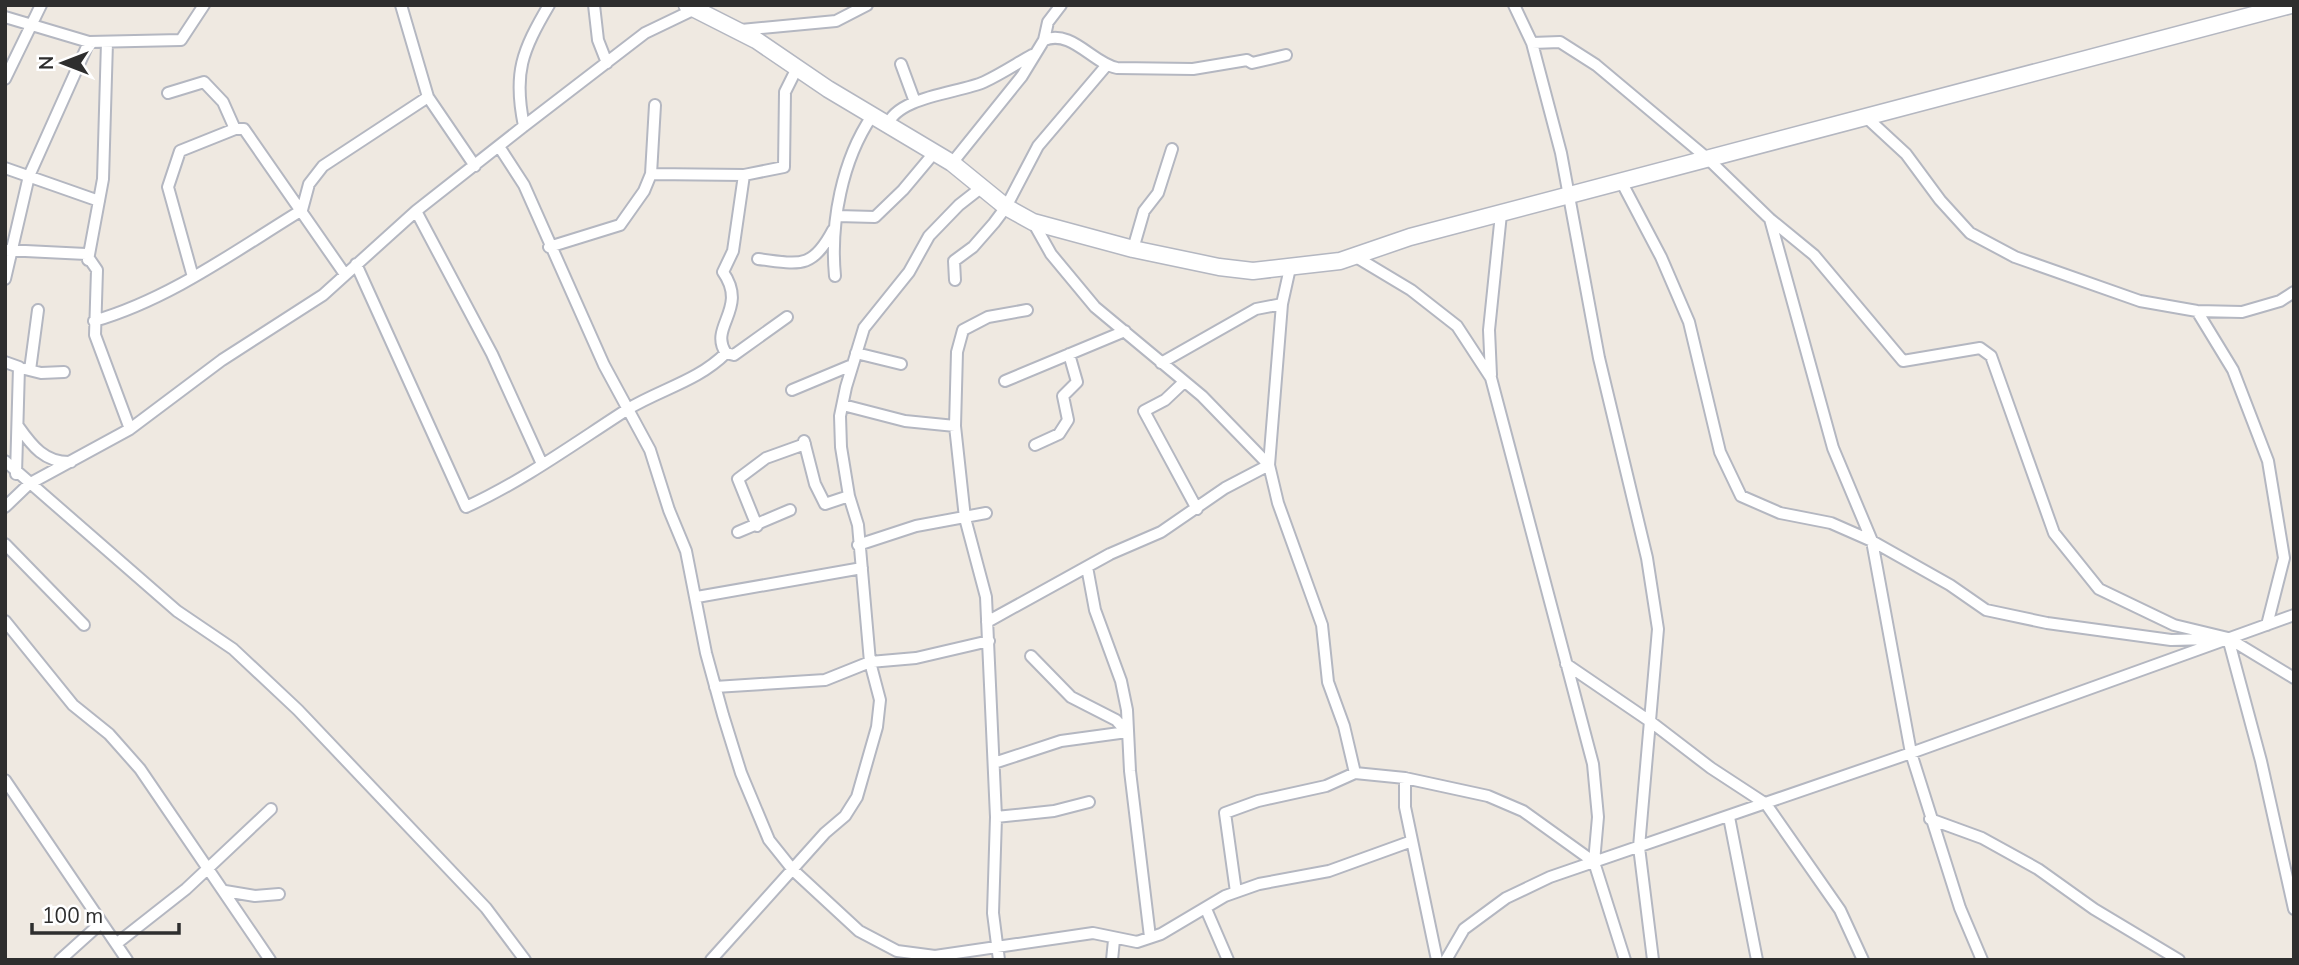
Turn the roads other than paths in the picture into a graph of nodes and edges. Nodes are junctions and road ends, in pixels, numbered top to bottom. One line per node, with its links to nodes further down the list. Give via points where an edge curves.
1 (41, 5): 12 (street)
2 (204, 5): 16 (street, via 181,40)
3 (401, 5): 28 (street)
4 (549, 5): 34 (street, via 519,67)
5 (594, 5): 22 (street, via 598,40)
6 (867, 5): 13 (street, via 836,21)
7 (1061, 5): 14 (street, via 1048,22)
8 (2291, 5): 32 (main road)
9 (1516, 6): 17 (street)
10 (691, 7): 13 (main road); 22 (street, via 645,33)
11 (5, 17): 12 (street)
12 (31, 25): 15 (street); 26 (street)
13 (738, 30): 25 (main road)
14 (1044, 40): 18 (street); 24 (street, via 1054,36 1070,41)
15 (89, 42): 16 (street); 20 (street)
16 (107, 42): 21 (street)
17 (1532, 43): 39 (street, via 1560,42 1595,65); 48 (street)
18 (1032, 55): 29 (street, via 983,83); 40 (street, via 1023,76)
19 (1286, 55): 24 (street, via 1194,69)
20 (83, 60): 21 (street); 45 (street)
21 (107, 62): 49 (street)
22 (607, 63): 34 (street)
23 (901, 64): 29 (street)
24 (1106, 66): 50 (street, via 1038,146)
25 (797, 68): 31 (main road); 44 (street, via 785,92 783,167)
26 (5, 79)
27 (168, 93): 35 (street, via 205,82 223,102)
28 (428, 97): 41 (street); 51 (street, via 323,166 309,184)
29 (915, 102): 33 (street)
30 (656, 105): 43 (street)
31 (872, 116): 33 (main road); 55 (street, via 849,167)
32 (1867, 118): 39 (main road); 74 (street, via 1906,153 1970,233 2015,257 2083,282 2140,301)
33 (887, 125): 38 (main road)
34 (524, 126): 36 (street)
35 (235, 129): 51 (street, via 244,129); 67 (street, via 180,151 168,187)
36 (500, 148): 41 (street); 57 (street, via 542,221)
37 (1172, 149): 58 (street, via 1158,193 1144,211)
38 (934, 153): 40 (main road); 55 (street, via 876,217)
39 (1707, 158): 46 (main road); 54 (street)
40 (952, 163): 47 (main road)
41 (475, 166): 52 (street)
42 (5, 168): 45 (street)
43 (651, 174): 44 (street); 57 (street, via 620,225)
44 (744, 175): 78 (street, via 733,251 723,272 733,299 721,330 720,345)
45 (29, 176): 49 (street); 59 (street)
46 (1622, 183): 48 (main road); 111 (street, via 1689,322 1720,452 1741,496 1780,513 1831,523)
47 (982, 187): 50 (main road); 79 (street, via 929,236 909,272 864,328)
48 (1570, 197): 53 (main road); 129 (street, via 1599,358 1647,558 1658,629)
49 (99, 201): 62 (street)
50 (1006, 207): 56 (main road); 69 (street, via 973,247 954,261)
51 (302, 210): 65 (street); 67 (street)
52 (416, 211): 63 (street); 99 (street, via 496,362)
53 (1501, 214): 60 (main road, via 1410,237); 87 (street, via 1489,330)
54 (1770, 219): 111 (street, via 1833,447); 122 (street, via 1814,254 1903,361 1980,348 1992,356 2054,533 2099,589 2174,625)
55 (836, 220): 61 (street, via 820,253 803,262); 66 (street)
56 (1033, 222): 58 (main road); 77 (street, via 1072,281)
57 (549, 247): 92 (street)
58 (1133, 249): 64 (main road, via 1219,267 1253,271)
59 (8, 251): 62 (street, via 86,254); 68 (street)
60 (1356, 257): 64 (main road); 87 (street, via 1457,326)
61 (758, 259)
62 (88, 260): 76 (street, via 97,270)
63 (356, 264): 65 (street); 99 (street, via 466,507)
64 (1290, 268): 71 (street)
65 (344, 273): 95 (street, via 323,295 222,360)
66 (835, 276)
67 (192, 277): 76 (street, via 125,312)
68 (5, 279)
69 (955, 280)
70 (2294, 292): 74 (street, via 2242,312)
71 (1282, 304): 82 (street, via 1256,309); 100 (street)
72 (38, 310): 85 (street)
73 (1027, 310): 94 (street, via 988,317 963,330 957,352)
74 (2197, 311): 121 (street, via 2233,370 2268,461 2284,558)
75 (787, 317): 78 (street, via 734,355)
76 (94, 321): 95 (street, via 98,347)
77 (1125, 331): 80 (street); 82 (street)
78 (726, 353): 92 (street, via 697,376)
79 (856, 353): 83 (street); 84 (street)
80 (1069, 354): 88 (street); 96 (street, via 1077,382 1063,396 1068,420 1059,434)
81 (5, 362): 85 (street)
82 (1161, 363): 89 (street)
83 (901, 364)
84 (852, 365): 90 (street); 91 (street)
85 (25, 369): 86 (street); 93 (street)
86 (64, 372)
87 (1491, 378): 126 (street)
88 (1005, 382)
89 (1184, 382): 100 (street); 105 (street, via 1144,411)
90 (792, 390)
91 (843, 405): 94 (street, via 905,421); 103 (street, via 841,447)
92 (629, 408): 99 (street); 116 (street, via 686,551)
93 (18, 425): 98 (street, via 46,458); 101 (street)
94 (955, 426): 108 (street)
95 (130, 429): 98 (street)
96 (1035, 445)
97 (5, 461): 101 (street)
98 (73, 462): 102 (street)
99 (542, 464)
100 (1269, 465): 105 (street); 133 (street, via 1322,625 1328,681)
101 (16, 474): 102 (street)
102 (29, 484): 104 (street); 161 (street, via 177,611 233,649 298,710 486,908)
103 (849, 496): 109 (street, via 825,504 804,443 766,458 738,479); 113 (street, via 858,525)
104 (5, 507)
105 (1197, 509): 114 (street, via 1161,532)
106 (790, 510): 109 (street)
107 (986, 513): 108 (street)
108 (965, 518): 113 (street, via 916,526); 119 (street, via 986,597)
109 (757, 526): 110 (street)
110 (738, 533)
111 (1872, 541): 122 (street, via 1986,610 2171,640); 131 (street)
112 (5, 544): 120 (street)
113 (858, 545): 115 (street)
114 (1087, 567): 119 (street); 130 (street, via 1095,610 1121,681)
115 (862, 568): 116 (street); 125 (street)
116 (697, 597): 128 (street)
117 (2294, 615): 121 (street)
118 (5, 621): 145 (street, via 73,705 109,734 140,769)
119 (987, 622): 123 (street)
120 (84, 625)
121 (2267, 625): 122 (street)
122 (2228, 638): 127 (street); 131 (street); 151 (street)
123 (989, 640): 125 (street, via 916,658); 132 (street)
124 (1031, 656): 130 (street, via 1071,697 1116,720)
125 (870, 662): 128 (street, via 825,680); 146 (street, via 880,700 857,797 845,816)
126 (1566, 664): 129 (street); 144 (street, via 1593,764 1598,817)
127 (2294, 678)
128 (715, 687): 146 (street, via 741,773 765,829)
129 (1651, 722): 137 (street); 143 (street)
130 (1127, 732): 132 (street, via 1060,741); 153 (street)
131 (1911, 753): 137 (street); 141 (street)
132 (994, 763): 139 (street)
133 (1355, 773): 134 (street); 148 (street, via 1326,786 1226,813)
134 (1405, 778): 142 (street); 144 (street, via 1488,796 1523,811)
135 (5, 780): 152 (street)
136 (1089, 802): 139 (street)
137 (1766, 804): 140 (street); 171 (street, via 1840,910)
138 (271, 809): 145 (street)
139 (996, 817): 156 (street)
140 (1729, 817): 143 (street); 170 (street)
141 (1930, 819): 172 (street); 173 (street, via 1982,838 2038,869)
142 (1412, 841): 148 (street, via 1329,871); 166 (street)
143 (1639, 847): 144 (street); 169 (street)
144 (1594, 862): 167 (street, via 1506,898 1464,929); 168 (street)
145 (208, 867): 147 (street); 155 (street)
146 (793, 870): 157 (street, via 859,931); 162 (street)
147 (225, 891): 149 (street); 160 (street)
148 (1237, 892): 150 (street)
149 (279, 894)
150 (1206, 909): 153 (street); 165 (street)
151 (2294, 909)
152 (101, 923): 155 (street); 158 (street)
153 (1150, 937): 154 (street, via 1137,942)
154 (1114, 940): 156 (street, via 1093,933); 164 (street)
155 (116, 944): 159 (street)
156 (996, 948): 157 (street, via 935,956); 163 (street)
157 (897, 955)
158 (60, 960)
159 (127, 960)
160 (271, 960)
161 (526, 960)
162 (711, 960)
163 (999, 960)
164 (1112, 960)
165 (1228, 960)
166 (1437, 960)
167 (1446, 960)
168 (1625, 960)
169 (1653, 960)
170 (1756, 960)
171 (1863, 960)
172 (1982, 960)
173 (2179, 960)

